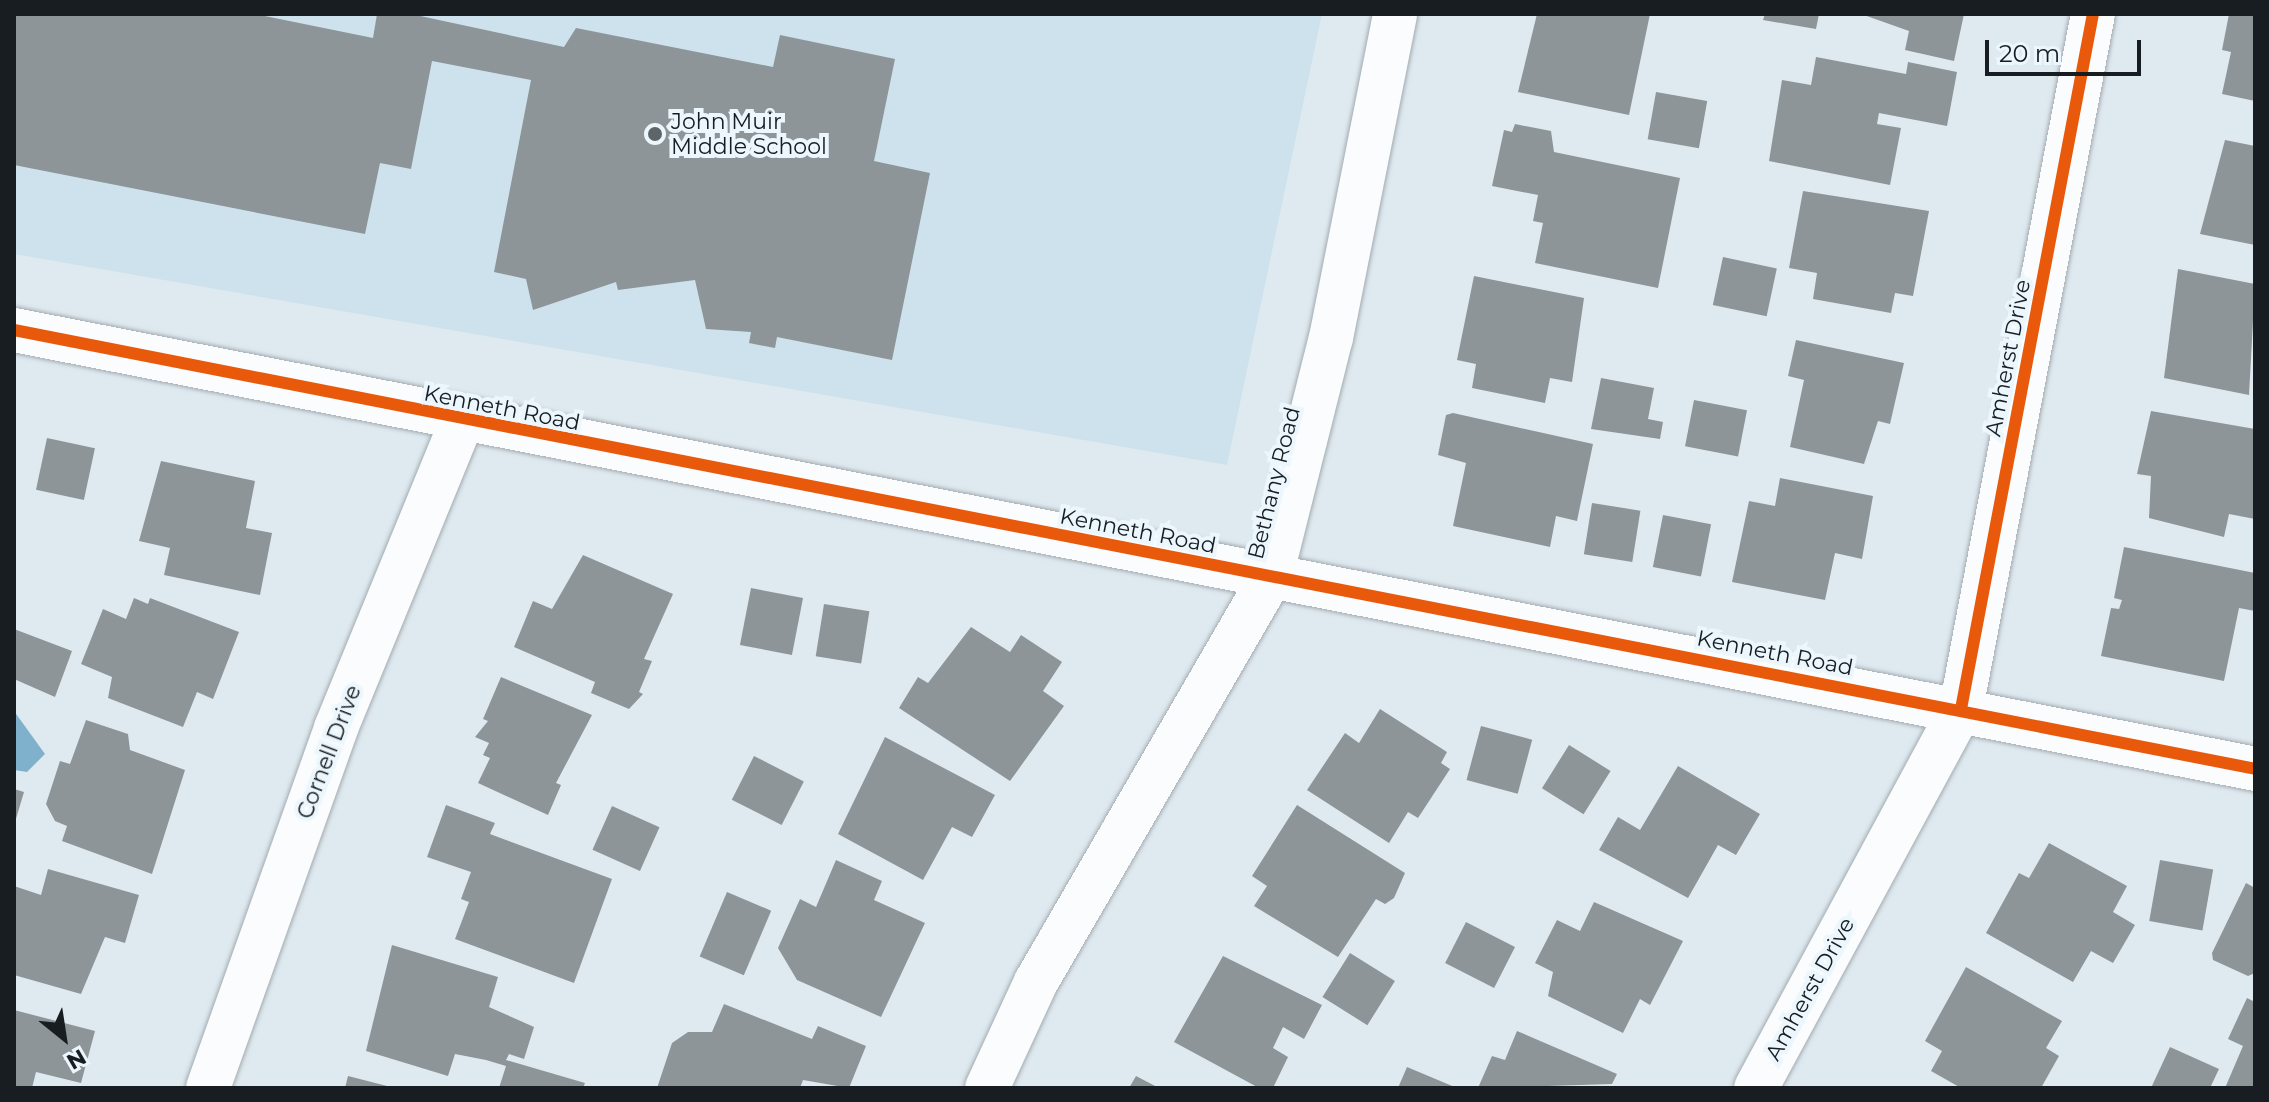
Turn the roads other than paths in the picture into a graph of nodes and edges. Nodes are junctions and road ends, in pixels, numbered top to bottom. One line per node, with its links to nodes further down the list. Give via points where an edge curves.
1 (1395, 14): 5 (street, Bethany Road, via 1331,338)
2 (2093, 14): 6 (street, Amherst Drive)
3 (14, 330): 4 (street, Kenneth Road)
4 (462, 421): 5 (street, Kenneth Road); 8 (street, Cornell Drive, via 336,728)
5 (1271, 576): 6 (street, Kenneth Road); 9 (street, Bethany Road, via 1036,982)
6 (1961, 709): 7 (street, Kenneth Road); 10 (street, Amherst Drive)
7 (2255, 769)
8 (208, 1088)
9 (987, 1088)
10 (1756, 1088)

